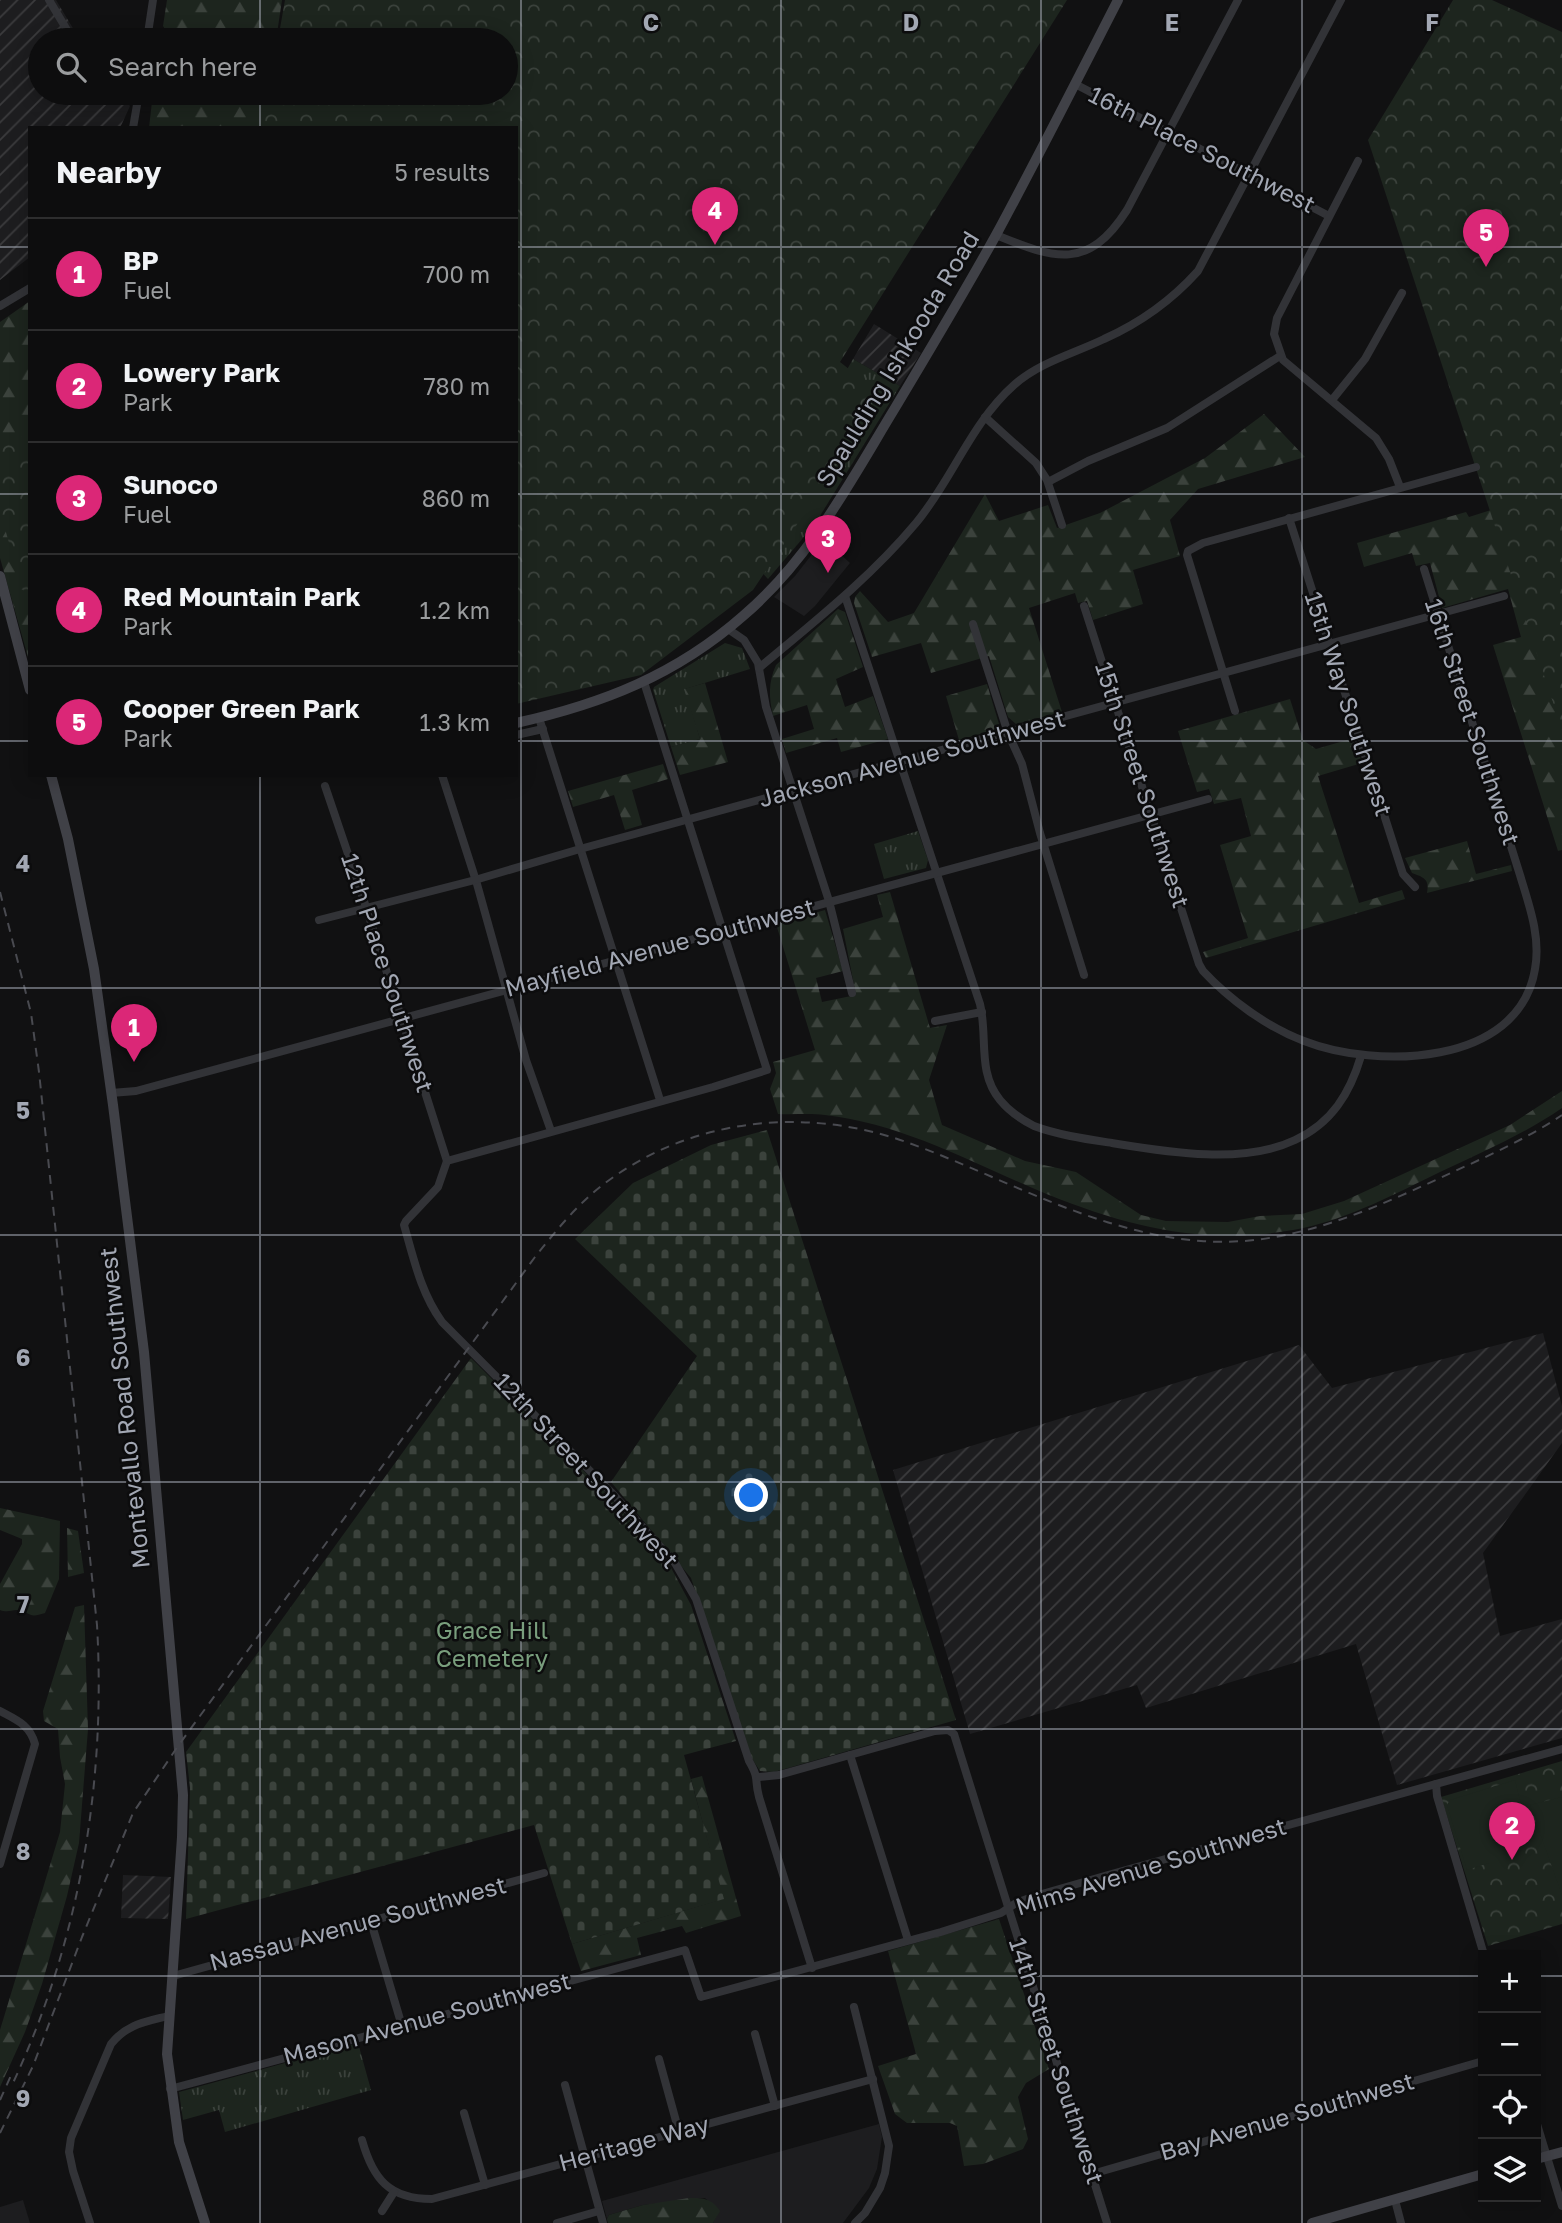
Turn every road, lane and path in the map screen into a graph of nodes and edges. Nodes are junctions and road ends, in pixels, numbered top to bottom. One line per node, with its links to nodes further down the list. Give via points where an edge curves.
1 (49, 0): 6 (street)
2 (153, 0): 7 (street)
3 (1118, 0): 8 (main road, Spaulding Ishkooda Road)
4 (1238, 0): 11 (street)
5 (1340, 0): 13 (street)
6 (66, 28)
7 (149, 28)
8 (1075, 84): 11 (street, 16th Place Southwest); 15 (main road, Spaulding Ishkooda Road)
9 (137, 105): 10 (street)
10 (133, 126)
11 (1167, 131): 13 (street, 16th Place Southwest); 15 (street, via 1127,210 1113,231 1094,247 1056,255)
12 (1357, 161): 14 (street)
13 (1248, 174): 14 (street, 16th Place Southwest); 21 (street, via 1198,271 1174,296 1117,333 1032,371)
14 (1329, 216): 19 (street, via 1277,318 1274,334)
15 (996, 235): 34 (main road, Spaulding Ishkooda Road, via 808,547 769,593)
16 (28, 289): 18 (street)
17 (1402, 293): 20 (street, via 1365,359)
18 (0, 306)
19 (1280, 356): 20 (street); 23 (street, via 1167,428)
20 (1332, 400): 24 (street, via 1376,438)
21 (985, 417): 23 (street, via 1026,453); 29 (street, via 918,521)
22 (1476, 467): 24 (street)
23 (1048, 482): 26 (street)
24 (1400, 487): 25 (street)
25 (1289, 518): 35 (street, 15th Way Southwest); 37 (street, via 1188,551)
26 (1062, 525)
27 (1424, 569): 32 (street, 16th Street Southwest)
28 (0, 576): 38 (main road)
29 (845, 596): 36 (street); 46 (street)
30 (1504, 596): 32 (street, Jackson Avenue Southwest)
31 (1084, 606): 40 (street, 15th Street Southwest)
32 (1438, 615): 35 (street, Jackson Avenue Southwest); 71 (street, 16th Street Southwest, via 1520,875 1534,925 1536,961 1530,988 1509,1019 1490,1034 1451,1049 1407,1057)
33 (973, 624): 44 (street)
34 (728, 629): 36 (street, via 744,640); 39 (main road, Spaulding Ishkooda Road)
35 (1330, 644): 37 (street, Jackson Avenue Southwest); 58 (street, 15th Way Southwest, via 1404,874)
36 (759, 668): 50 (street, via 766,707)
37 (1222, 674): 40 (street, Jackson Avenue Southwest); 41 (street)
38 (28, 682)
39 (644, 682): 43 (main road, Spaulding Ishkooda Road); 53 (street)
40 (1116, 703): 44 (street, Jackson Avenue Southwest); 52 (street, 15th Street Southwest)
41 (1234, 711)
42 (518, 723): 43 (main road, Spaulding Ishkooda Road)
43 (541, 724): 45 (street); 55 (street)
44 (1008, 733): 46 (street, Jackson Avenue Southwest); 54 (street, via 1022,764)
45 (518, 734)
46 (901, 763): 50 (street, Jackson Avenue Southwest); 56 (street)
47 (52, 777): 72 (main road, Montevallo Road Southwest, via 94,969)
48 (443, 777): 57 (street)
49 (325, 786): 60 (street, 12th Place Southwest)
50 (793, 792): 53 (street, Jackson Avenue Southwest); 59 (street)
51 (1208, 799): 52 (street, Mayfield Avenue Southwest)
52 (1152, 814): 54 (street, Mayfield Avenue Southwest); 64 (street, 15th Street Southwest)
53 (688, 820): 55 (street, Jackson Avenue Southwest); 62 (street)
54 (1044, 844): 56 (street, Mayfield Avenue Southwest); 65 (street)
55 (580, 849): 57 (street, Jackson Avenue Southwest); 63 (street)
56 (937, 873): 59 (street, Mayfield Avenue Southwest); 68 (street)
57 (475, 880): 60 (street, Jackson Avenue Southwest); 66 (street)
58 (1415, 887)
59 (830, 901): 62 (street, Mayfield Avenue Southwest); 67 (street)
60 (366, 907): 61 (street, Jackson Avenue Southwest); 69 (street, 12th Place Southwest)
61 (319, 920)
62 (723, 931): 63 (street, Mayfield Avenue Southwest); 73 (street, via 767,1070)
63 (616, 960): 66 (street, Mayfield Avenue Southwest); 73 (street)
64 (1199, 964): 71 (street, 16th Street Southwest, via 1219,987 1274,1027 1305,1042)
65 (1084, 975)
66 (508, 990): 69 (street, Mayfield Avenue Southwest); 74 (street)
67 (852, 993)
68 (982, 1012): 70 (street); 71 (street, via 990,1083 1010,1110 1043,1129 1151,1149 1241,1153 1293,1142 1325,1121 1347,1094)
69 (402, 1018): 72 (street, Mayfield Avenue Southwest, via 135,1091); 75 (street, 12th Place Southwest)
70 (935, 1021)
71 (1362, 1056)
72 (111, 1093): 89 (main road, Montevallo Road Southwest, via 144,1352 183,1795)
73 (660, 1100): 74 (street)
74 (551, 1131): 75 (street)
75 (447, 1161): 79 (street, 12th Street Southwest, via 438,1187 404,1225 429,1303 442,1322 675,1563 696,1599 748,1761)
76 (0, 1711): 81 (street, via 27,1726 35,1744)
77 (1562, 1749): 80 (street, Mims Avenue Southwest)
78 (850, 1755): 79 (street); 83 (street, 14th Street Southwest, via 948,1730 955,1738); 85 (street)
79 (759, 1777): 88 (street, 12th Street Southwest, via 759,1797)
80 (1436, 1784): 83 (street, Mims Avenue Southwest, via 1035,1896); 87 (street)
81 (0, 1864)
82 (544, 1873): 84 (street, Nassau Avenue Southwest)
83 (1007, 1909): 85 (street, Mims Avenue Southwest); 106 (street, 14th Street Southwest)
84 (371, 1922): 89 (street, Nassau Avenue Southwest); 92 (street)
85 (908, 1940): 88 (street, Mims Avenue Southwest)
86 (685, 1950): 88 (street, Mims Avenue Southwest, via 701,1997); 92 (street, Mason Avenue Southwest)
87 (1483, 1950)
88 (812, 1968)
89 (173, 1976): 91 (main road, Montevallo Road Southwest)
90 (854, 2007): 96 (street)
91 (168, 2016): 98 (main road, Montevallo Road Southwest); 114 (street, via 131,2025 120,2033 75,2124 69,2152)
92 (402, 2026): 98 (street, Mason Avenue Southwest)
93 (755, 2034): 99 (street)
94 (659, 2059): 101 (street)
95 (1478, 2062): 106 (street, Bay Avenue Southwest)
96 (873, 2079): 99 (street, Heritage Way); 118 (street, via 889,2146 880,2188)
97 (565, 2085): 104 (street)
98 (170, 2089): 115 (main road, Montevallo Road Southwest, via 179,2142)
99 (775, 2106): 101 (street, Heritage Way)
100 (464, 2113): 108 (street)
101 (679, 2132): 104 (street, Heritage Way)
102 (362, 2140): 109 (street, via 378,2179)
103 (1562, 2152): 105 (main road)
104 (584, 2158): 108 (street, Heritage Way); 113 (street)
105 (1541, 2158): 111 (street)
106 (1091, 2174): 119 (street, 14th Street Southwest)
107 (1478, 2175): 110 (main road)
108 (485, 2185): 109 (street, Heritage Way, via 432,2199)
109 (394, 2192): 112 (street)
110 (1395, 2200): 120 (main road); 121 (street)
111 (1562, 2206)
112 (382, 2211)
113 (599, 2211): 116 (street); 117 (street)
114 (90, 2223)
115 (205, 2223)
116 (557, 2223)
117 (602, 2223)
118 (855, 2223)
119 (1107, 2223)
120 (1312, 2223)
121 (1402, 2223)

